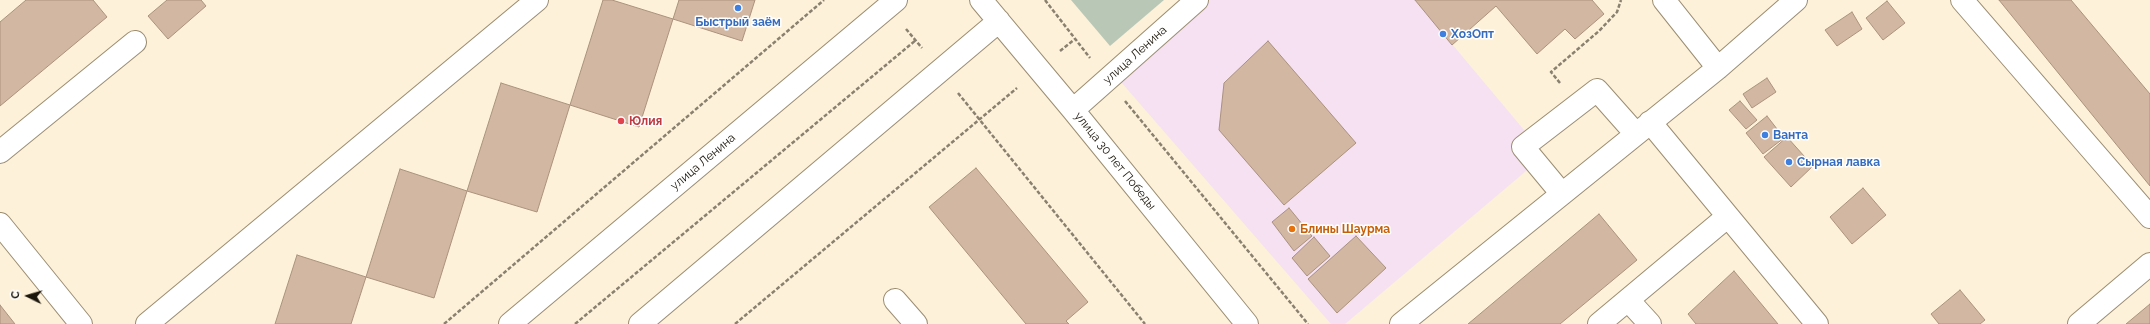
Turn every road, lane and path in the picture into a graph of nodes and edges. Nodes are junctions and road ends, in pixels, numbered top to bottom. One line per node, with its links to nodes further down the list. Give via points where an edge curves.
1 (537, 0): 31 (street)
2 (824, 0): 32 (path)
3 (896, 0): 33 (street, улица Ленина)
4 (981, 0): 11 (street, улица 30 лет Победы)
5 (1045, 0): 12 (path)
6 (1197, 0): 17 (street, улица Ленина)
7 (1621, 0): 18 (path, via 1617,12 1600,31 1551,72)
8 (1664, 0): 14 (street)
9 (1796, 0): 14 (street)
10 (1962, 0): 25 (street)
11 (999, 21): 15 (street, улица 30 лет Победы); 16 (street)
12 (1075, 38): 15 (path); 17 (path)
13 (135, 42): 22 (street)
14 (1718, 68): 21 (street)
15 (1039, 69): 19 (street, улица 30 лет Победы); 20 (path)
16 (940, 71): 20 (path); 34 (path, via 916,40); 35 (street)
17 (1107, 80): 19 (street, улица Ленина); 40 (path)
18 (1565, 89)
19 (1073, 110): 39 (street, улица 30 лет Победы)
20 (980, 119): 36 (path); 38 (path)
21 (1643, 128): 23 (street); 23 (street, via 1596,90 1523,148); 24 (street)
22 (0, 152)
23 (1562, 194): 41 (street)
24 (1727, 217): 29 (street); 44 (street)
25 (2150, 217)
26 (0, 224): 30 (street)
27 (2150, 264): 45 (street)
28 (895, 300): 37 (street)
29 (1628, 300): 42 (street); 43 (street)
30 (81, 324)
31 (147, 324)
32 (444, 324)
33 (510, 324)
34 (575, 324)
35 (640, 324)
36 (735, 324)
37 (916, 324)
38 (1145, 324)
39 (1247, 324)
40 (1308, 324)
41 (1401, 324)
42 (1600, 324)
43 (1650, 324)
44 (1816, 324)
45 (2079, 324)

